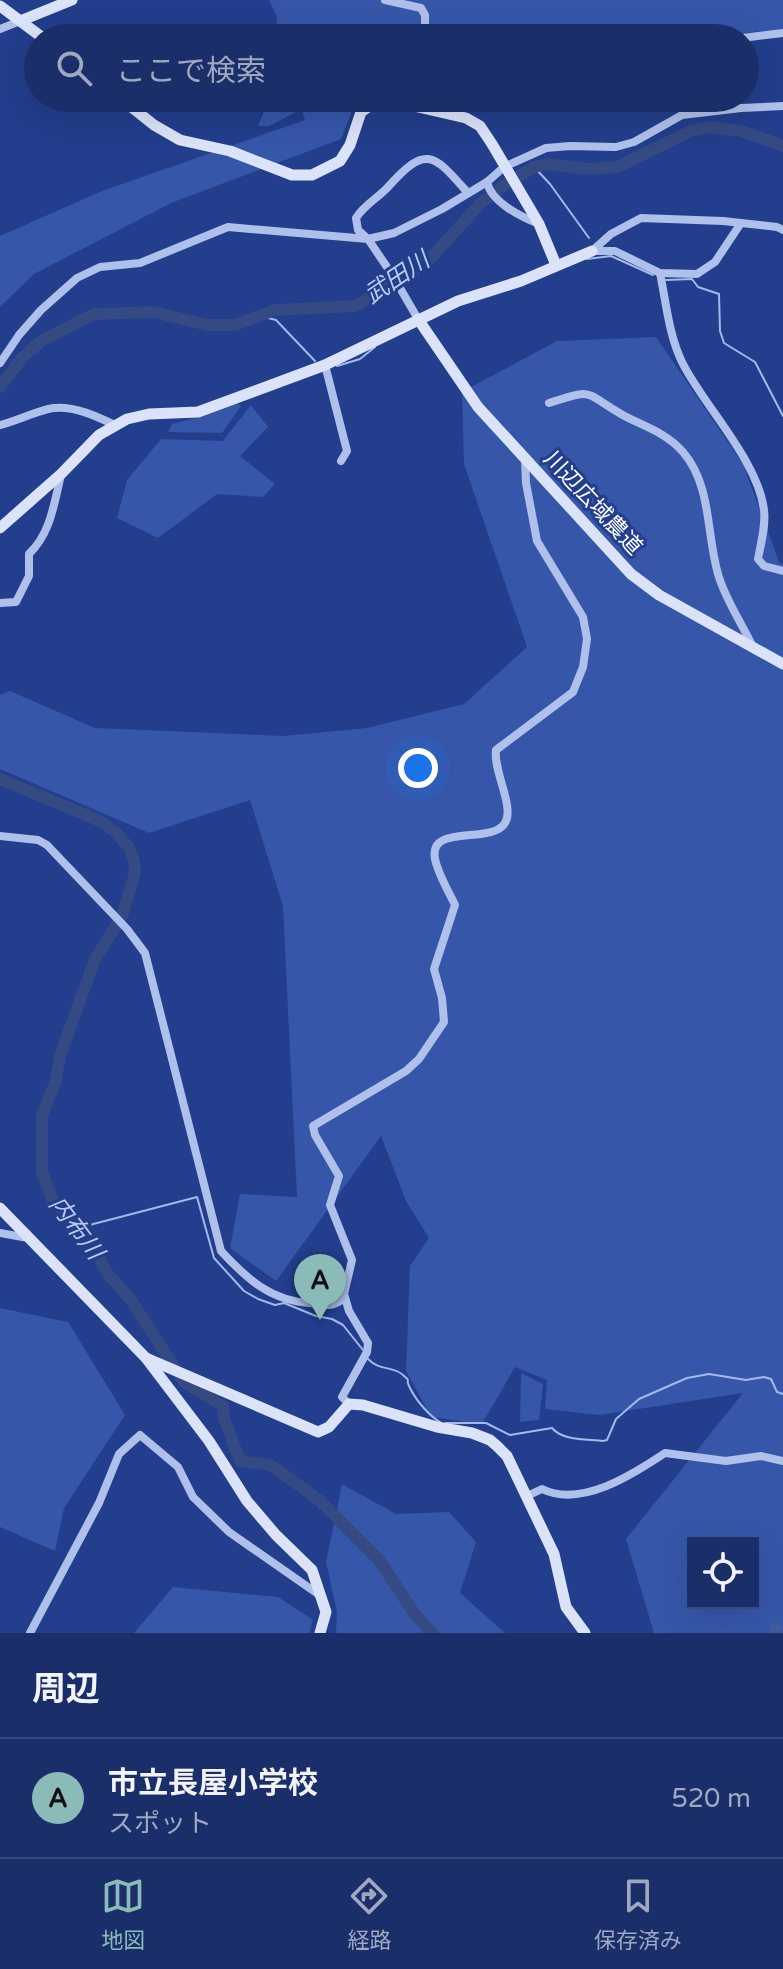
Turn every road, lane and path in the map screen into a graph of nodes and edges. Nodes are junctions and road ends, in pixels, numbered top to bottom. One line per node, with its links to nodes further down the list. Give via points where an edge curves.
1 (72, 0): 4 (street)
2 (385, 0): 6 (street, via 421,8)
3 (0, 6): 4 (street)
4 (20, 21): 5 (street); 7 (street)
5 (24, 24)
6 (425, 24)
7 (0, 29)
8 (783, 33): 9 (street)
9 (759, 36)
10 (783, 106): 11 (street)
11 (759, 108)
12 (138, 112): 13 (street, via 180,140 230,151 292,175 320,173 340,161)
13 (361, 112)
14 (438, 112): 16 (street, via 480,126)
15 (707, 112): 16 (street, via 682,115 616,147 539,150)
16 (506, 169): 17 (street); 20 (street)
17 (487, 185): 18 (street); 20 (street, via 518,216)
18 (468, 193): 22 (street, via 412,226); 22 (street, via 438,161 412,163 357,215 358,230)
19 (741, 223): 21 (street); 23 (street, via 641,218); 25 (street, via 715,262 697,274)
20 (539, 224): 24 (street)
21 (783, 230)
22 (368, 239): 26 (street); 27 (street, via 228,227 140,263 100,267 77,278 41,310)
23 (592, 251): 24 (street); 25 (street, via 615,251)
24 (556, 265): 26 (street)
25 (660, 273): 36 (street, via 681,361 729,435 762,500 758,559)
26 (418, 319): 28 (street); 32 (street, 川辺広域農道, via 478,407)
27 (0, 363)
28 (325, 365): 31 (street, via 198,412 149,414); 33 (street, via 347,451)
29 (549, 403): 38 (street, via 588,393 659,432 683,452 700,483 718,573)
30 (0, 425): 31 (street, via 55,408)
31 (115, 425): 34 (street)
32 (525, 459): 38 (street, 川辺広域農道, via 631,574); 44 (street, via 537,541 587,629 583,667 569,697 496,750 508,808 503,826 443,839 437,845 434,856 455,905 434,969 443,1024 406,1071 313,1126 339,1176 330,1205 352,1260)
33 (341, 461)
34 (61, 474): 35 (street); 37 (street, via 49,526 29,554 29,576 16,602)
35 (0, 528)
36 (783, 571)
37 (0, 603)
38 (752, 646): 39 (street, 川辺広域農道)
39 (783, 664)
40 (0, 836): 44 (street, via 47,845 145,953 221,1251 255,1286 293,1303 331,1307)
41 (0, 1208): 43 (street)
42 (0, 1233): 43 (street)
43 (28, 1238): 45 (street)
44 (345, 1298): 46 (street, via 368,1343 342,1397)
45 (146, 1358): 46 (street, via 318,1432); 49 (street, via 247,1501 312,1570)
46 (349, 1404): 48 (street, via 490,1440 507,1456)
47 (783, 1461): 48 (street, via 665,1453 597,1490 563,1496 542,1489)
48 (527, 1496): 52 (street, via 554,1554 566,1607)
49 (322, 1597): 50 (street, via 229,1532 193,1497 178,1467 140,1435 119,1454); 51 (street, via 326,1612)
50 (30, 1633)
51 (320, 1633)
52 (585, 1633)

